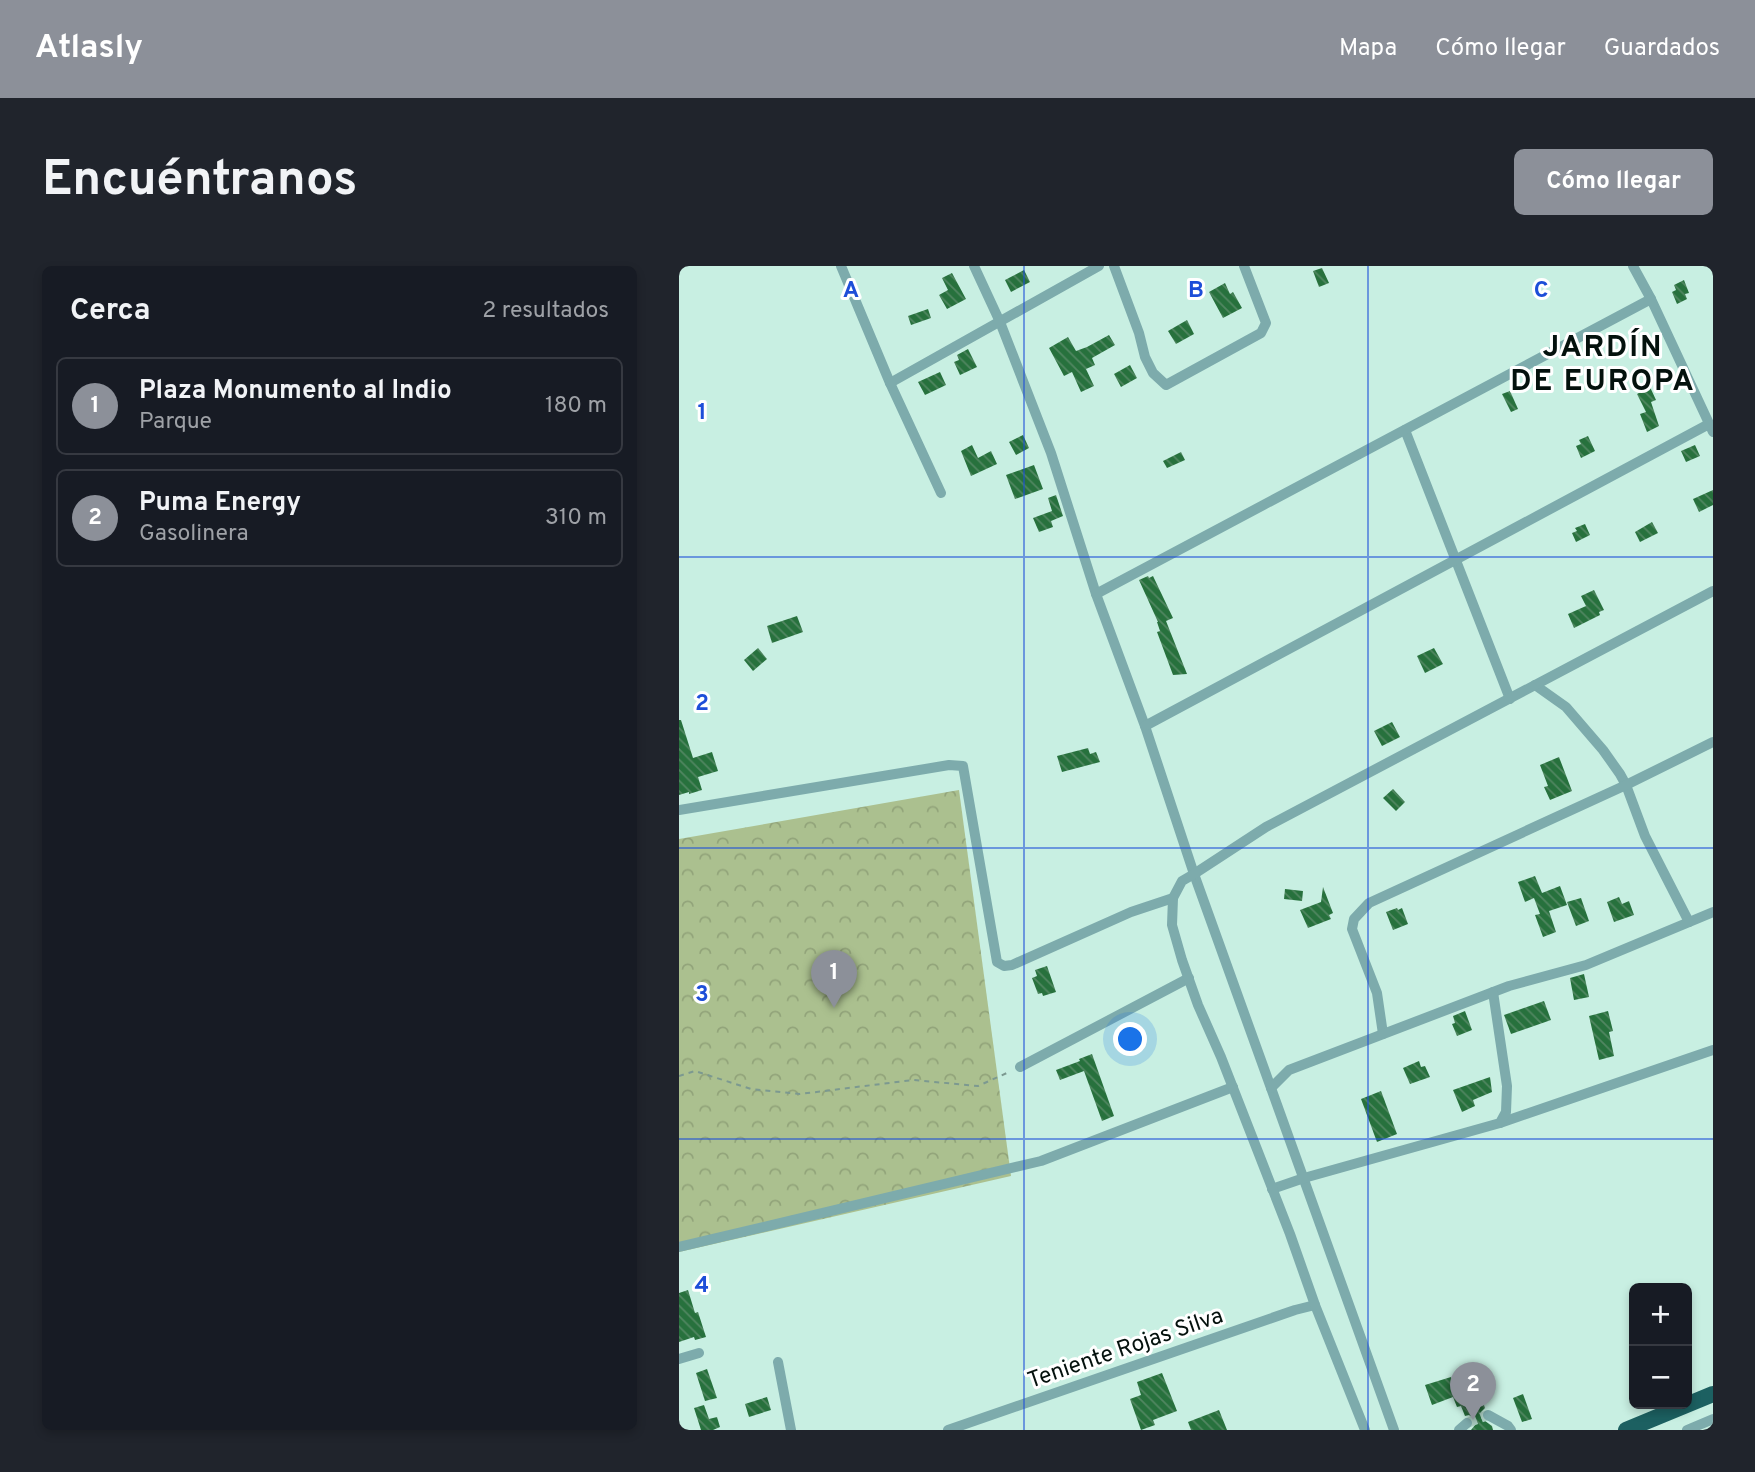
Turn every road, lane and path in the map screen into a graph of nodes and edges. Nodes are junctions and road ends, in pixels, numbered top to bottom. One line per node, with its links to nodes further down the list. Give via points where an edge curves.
1 (841, 266): 9 (street)
2 (974, 266): 8 (street)
3 (1099, 266): 8 (street)
4 (1114, 266): 5 (street, via 1145,357 1166,385 1261,333 1266,323)
5 (1244, 266)
6 (1633, 266): 7 (street)
7 (1651, 299): 10 (street); 11 (street)
8 (1000, 322): 9 (street); 15 (street, via 1051,453)
9 (890, 383): 12 (street)
10 (1711, 428): 13 (street)
11 (1405, 430): 13 (street); 15 (street)
12 (941, 493)
13 (1456, 561): 17 (street); 18 (street)
14 (1713, 591): 16 (street)
15 (1096, 594): 18 (street)
16 (1535, 685): 17 (street); 20 (street, via 1566,707)
17 (1510, 699): 22 (street, via 1266,827)
18 (1145, 726): 22 (street)
19 (1713, 742): 20 (street)
20 (1626, 785): 25 (street); 28 (street, via 1369,903 1354,919 1352,929 1377,993)
21 (679, 810): 23 (street, via 963,766 996,962 1004,966)
22 (1194, 874): 23 (street, via 1182,881); 33 (street)
23 (1173, 898): 26 (street, via 1172,925)
24 (1713, 912): 25 (street)
25 (1689, 922): 27 (street, via 1586,965)
26 (1189, 978): 30 (street); 32 (street)
27 (1493, 992): 28 (street); 34 (street, via 1507,1086 1506,1112)
28 (1383, 1034): 33 (street, via 1289,1070)
29 (1713, 1050): 34 (street)
30 (1020, 1067): 31 (path, via 978,1086 913,1080 800,1094 751,1089 695,1071)
31 (679, 1076)
32 (1233, 1087): 36 (street); 37 (street, via 1041,1161)
33 (1271, 1088): 35 (street)
34 (1500, 1123): 35 (street)
35 (1304, 1178): 36 (street); 50 (street)
36 (1272, 1189): 38 (street)
37 (679, 1247)
38 (1315, 1305): 44 (street, Teniente Rojas Silva); 49 (street)
39 (699, 1353): 40 (street)
40 (679, 1359)
41 (778, 1362): 46 (street)
42 (1713, 1394): 52 (highway)
43 (1488, 1415): 51 (street)
44 (986, 1418): 47 (street, Teniente Rojas Silva); 48 (street)
45 (1713, 1419): 53 (street)
46 (791, 1430)
47 (948, 1430)
48 (988, 1430)
49 (1364, 1430)
50 (1394, 1430)
51 (1511, 1430)
52 (1626, 1430)
53 (1687, 1430)

